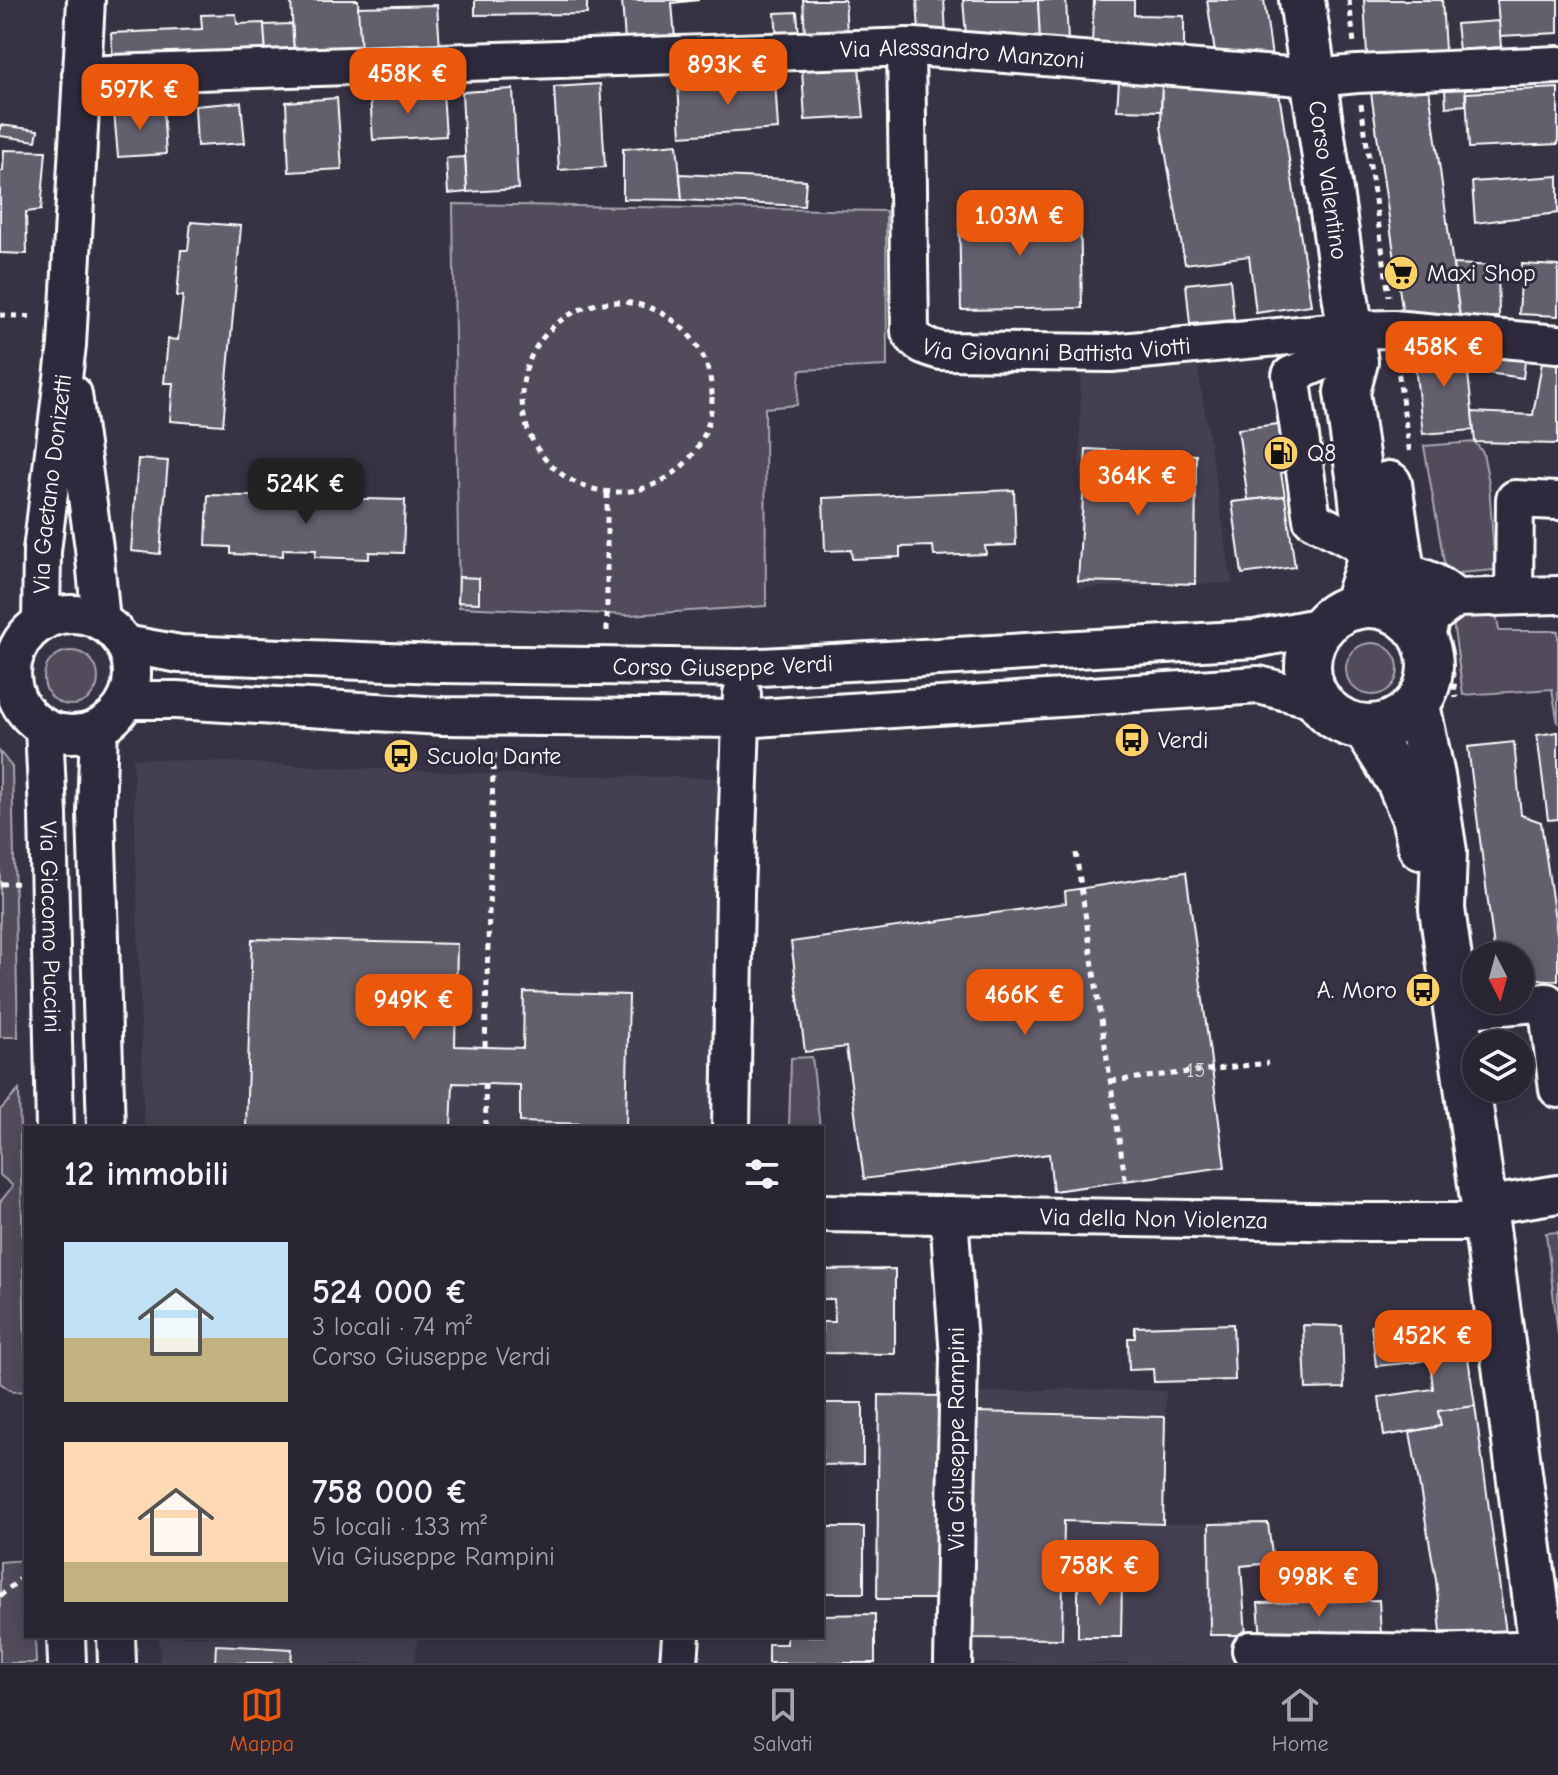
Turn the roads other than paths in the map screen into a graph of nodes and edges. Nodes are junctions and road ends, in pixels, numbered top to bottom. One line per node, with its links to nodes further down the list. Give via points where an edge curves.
1 (86, 0): 5 (street, Via Gaetano Donizetti)
2 (1302, 0): 6 (main road, Corso Valentino)
3 (906, 47): 5 (street, Via Alessandro Manzoni); 6 (street, Via Alessandro Manzoni); 7 (street, Via Giovanni Battista Viotti, via 910,332 922,346 941,351 1111,353)
4 (1558, 65): 6 (street, Via Alessandro Manzoni)
5 (81, 75): 9 (street, Via Gaetano Donizetti)
6 (1315, 78): 7 (main road, Corso Valentino)
7 (1363, 342): 8 (street, Via Giovanni Battista Viotti); 11 (main road, Corso Valentino, via 1389,479); 11 (street, via 1291,375 1312,519)
8 (1558, 344)
9 (67, 345): 17 (street, Via Gaetano Donizetti, via 94,548); 18 (street, Via Gaetano Donizetti, via 42,551)
10 (1558, 501): 12 (street, via 1515,499)
11 (1384, 560): 14 (street, via 1425,576); 15 (main road, Corso Valentino, via 1369,563); 16 (main road, Corso Valentino)
12 (1514, 595): 13 (street); 14 (street)
13 (1558, 595)
14 (1456, 598): 16 (street)
15 (1339, 616): 16 (main road, via 1374,606 1393,610); 19 (street, Corso Giuseppe Verdi, via 1255,639); 22 (main road, Corso Valentino, via 1312,643 1310,682)
16 (1417, 630): 23 (main road, Corso Valentino, via 1430,657 1430,674)
17 (112, 633): 18 (street, via 81,615 61,615); 19 (street, Corso Giuseppe Verdi, via 180,654); 21 (street, via 131,662)
18 (21, 635): 20 (street)
19 (743, 668): 24 (street)
20 (9, 699): 25 (street)
21 (127, 700): 24 (street, via 442,716); 27 (street)
22 (1318, 700): 24 (street, via 1259,685); 26 (main road, via 1330,714)
23 (1417, 705): 26 (main road, via 1384,726); 28 (main road, via 1444,852)
24 (741, 719): 33 (street)
25 (44, 727): 27 (street, via 62,733); 31 (street, Via Giacomo Puccini)
26 (1365, 727): 28 (main road, via 1399,781)
27 (99, 728): 32 (street, Via Giacomo Puccini, via 96,813)
28 (1442, 909): 29 (main road)
29 (1457, 1010): 30 (street, via 1547,1002); 36 (main road)
30 (1558, 1089)
31 (55, 1126)
32 (106, 1126)
33 (731, 1126)
34 (1558, 1194): 36 (street, Via della Non Violenza)
35 (824, 1213): 37 (street, Via della Non Violenza)
36 (1485, 1214): 37 (street, Via della Non Violenza, via 1364,1222); 41 (main road)
37 (949, 1215): 44 (street, Via Giuseppe Rampini, via 959,1357)
38 (66, 1638): 42 (street)
39 (116, 1638): 43 (street)
40 (1251, 1650): 41 (street)
41 (1543, 1656)
42 (67, 1663)
43 (117, 1663)
44 (953, 1663)

